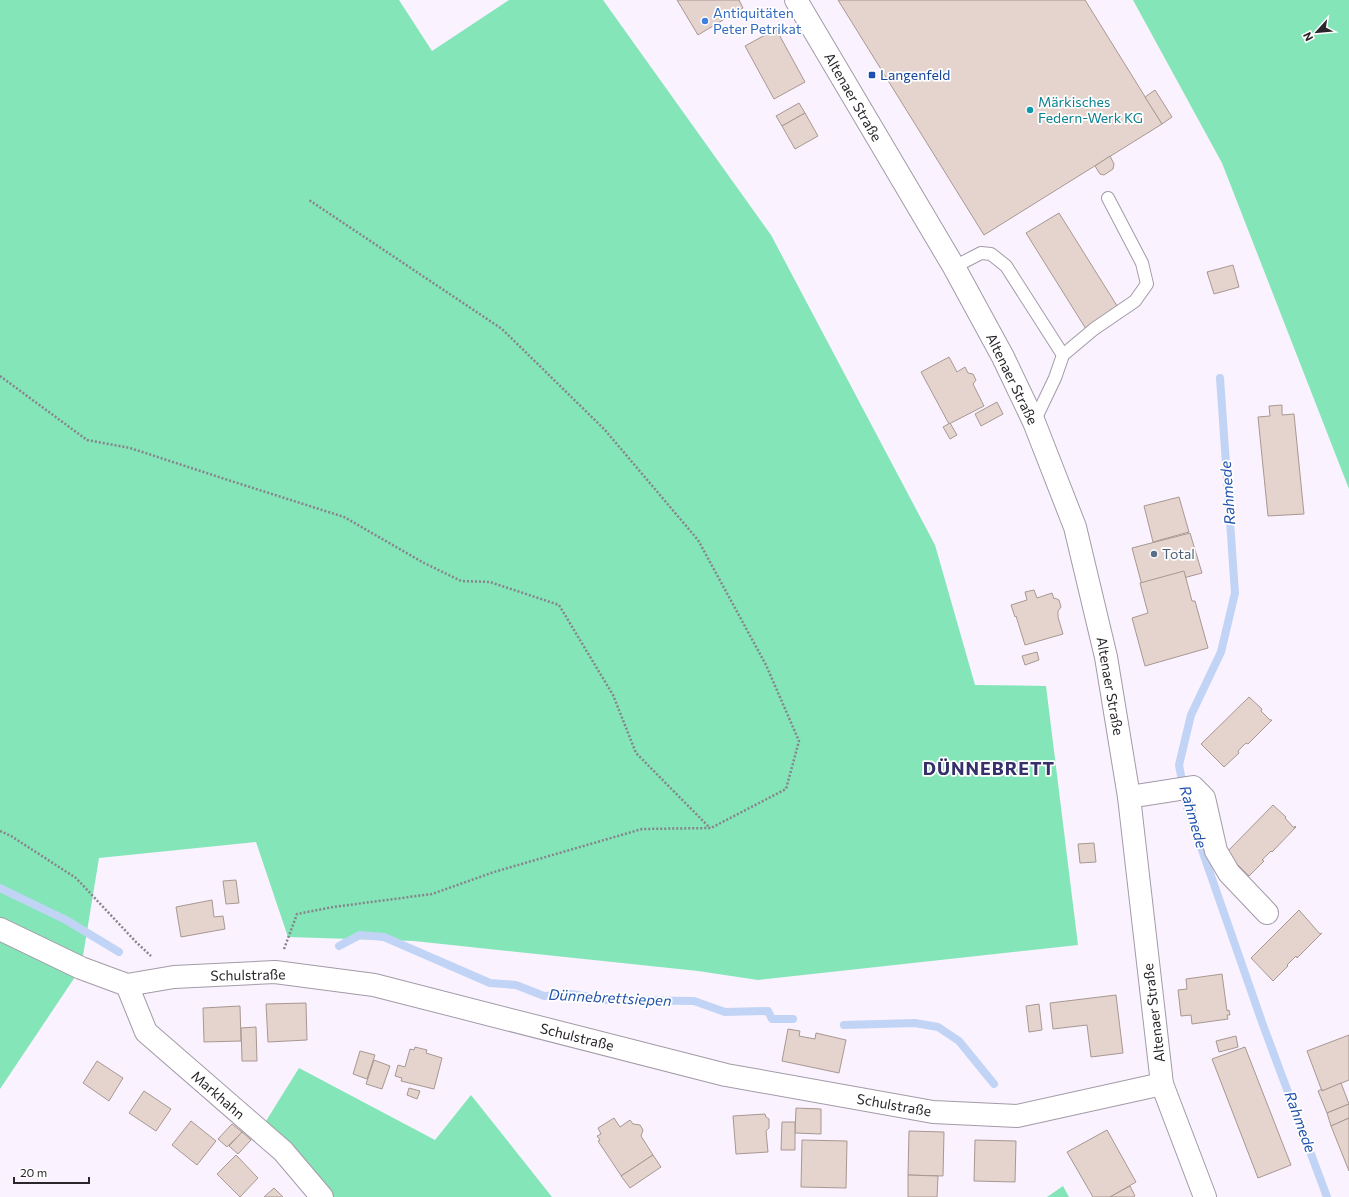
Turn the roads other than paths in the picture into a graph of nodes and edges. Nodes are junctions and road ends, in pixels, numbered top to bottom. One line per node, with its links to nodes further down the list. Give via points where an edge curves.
1 (796, 0): 3 (street, Altenaer Straße)
2 (1108, 198): 4 (lane, via 1142,263 1147,284 1135,301 1094,329)
3 (954, 267): 4 (lane, via 981,253 991,254 1006,266); 5 (street, Altenaer Straße, via 1003,357)
4 (1063, 355): 5 (lane, via 1056,378)
5 (1034, 422): 6 (street, Altenaer Straße, via 1075,527 1106,657)
6 (1130, 797): 7 (street, via 1183,788 1204,798 1216,851 1229,873); 10 (street, Altenaer Straße)
7 (1267, 913)
8 (0, 929): 9 (street, Schulstraße, via 81,968)
9 (127, 985): 10 (street, Schulstraße, via 174,977 275,972 374,985 726,1075 933,1112 1017,1116); 11 (street, Markhahn, via 146,1032 283,1152)
10 (1162, 1084): 12 (street, Altenaer Straße)
11 (322, 1197)
12 (1205, 1197)

